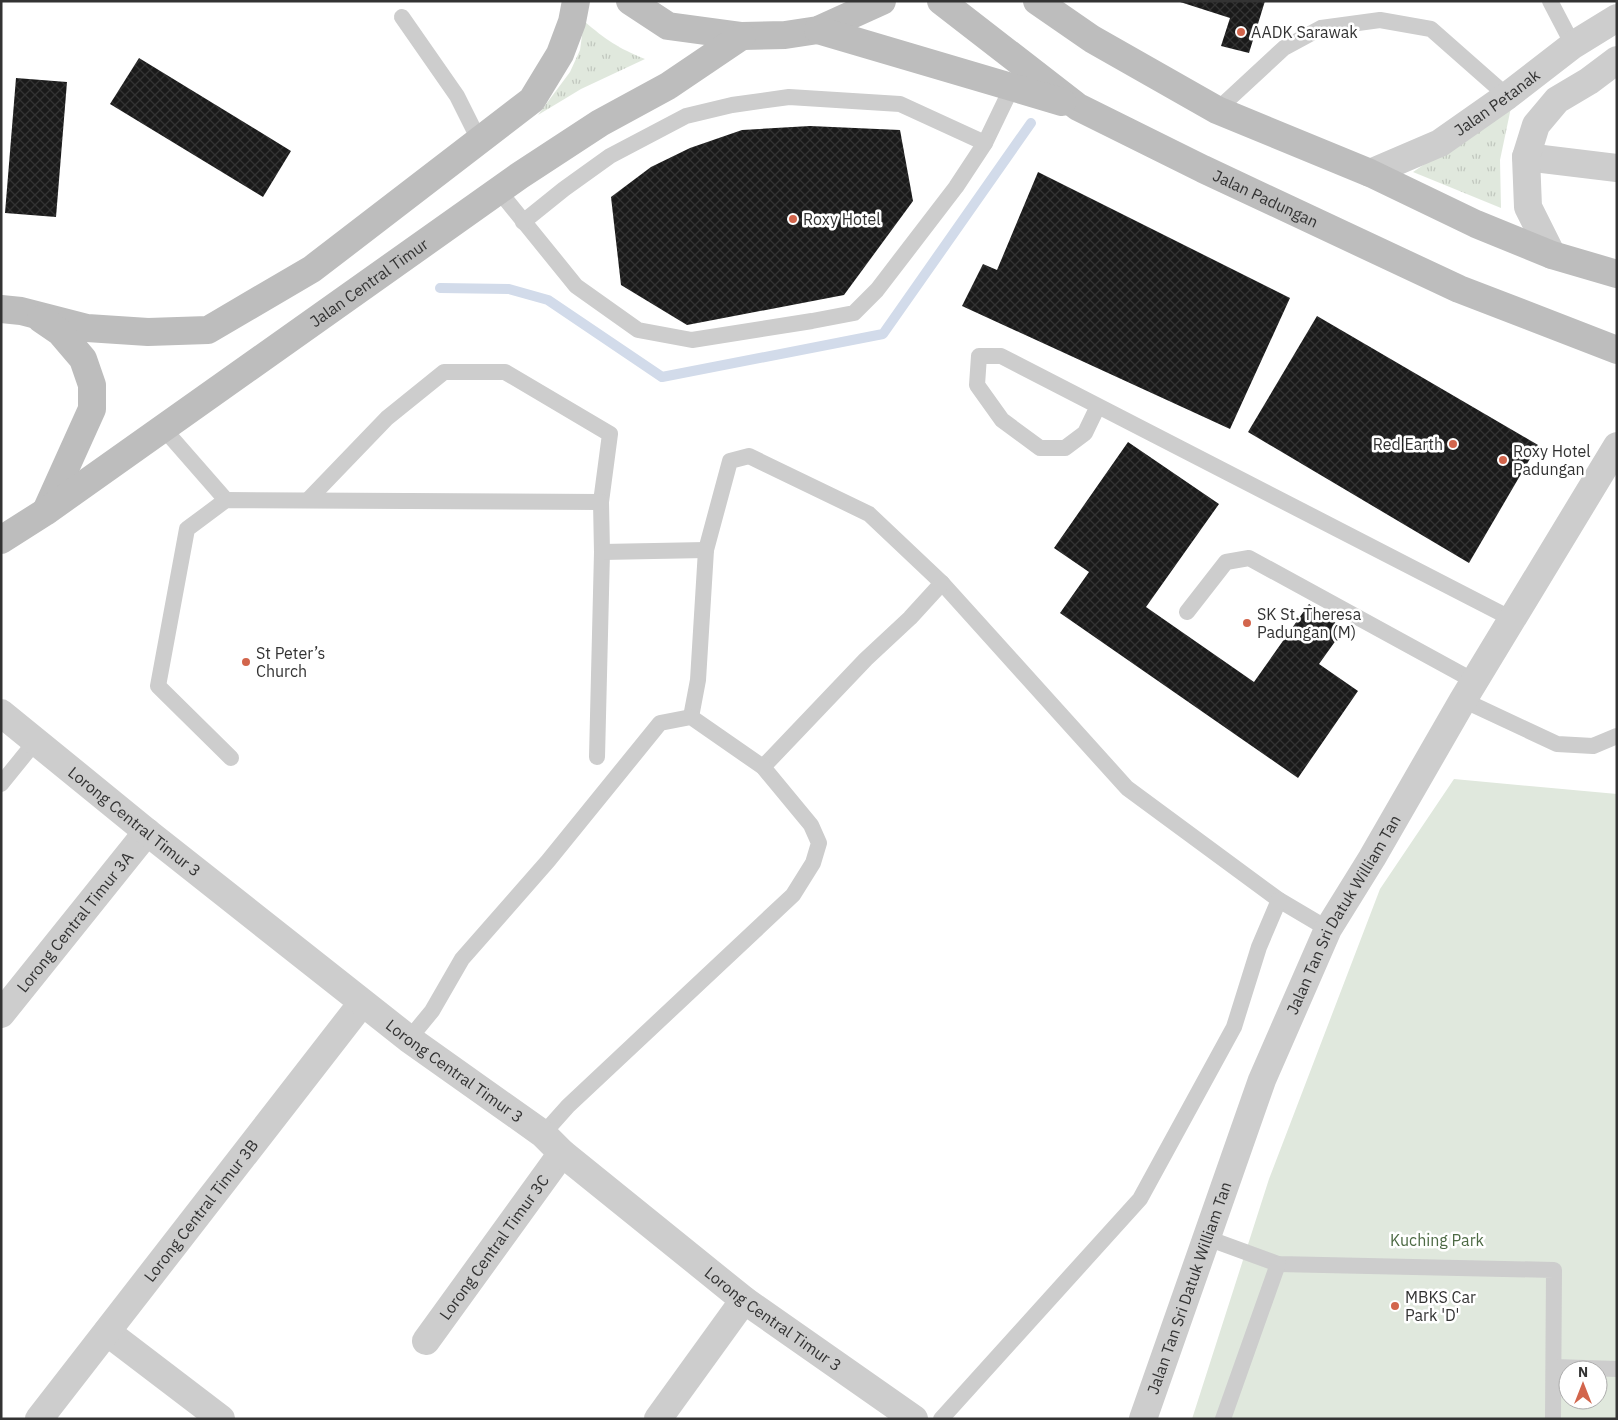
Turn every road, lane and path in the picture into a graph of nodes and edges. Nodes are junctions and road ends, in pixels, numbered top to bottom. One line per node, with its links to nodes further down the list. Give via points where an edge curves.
1 (576, 1): 17 (main road, via 560,54 532,100)
2 (630, 1): 10 (main road, via 668,26)
3 (882, 1): 9 (main road)
4 (942, 1): 15 (main road, Jalan Padungan)
5 (1037, 1): 16 (main road, via 1092,39)
6 (1550, 1): 11 (lane)
7 (402, 16): 17 (lane, via 457,96)
8 (1617, 18): 11 (street, Jalan Petanak)
9 (818, 30): 10 (main road); 13 (main road)
10 (742, 36): 22 (main road, Jalan Central Timur)
11 (1573, 45): 14 (street, Jalan Petanak)
12 (1617, 60): 19 (street, Jalan Petanak, via 1558,100 1536,125)
13 (1012, 88): 15 (main road); 18 (lane)
14 (1507, 96): 16 (lane, via 1432,29 1380,20 1321,28 1284,48); 21 (street, Jalan Petanak, via 1440,143)
15 (1078, 107): 28 (main road, Jalan Padungan, via 1203,170 1459,288)
16 (1217, 110): 21 (main road)
17 (479, 140): 27 (main road, via 312,269 208,330 148,332 87,328)
18 (986, 143): 23 (lane, via 900,104 789,97 732,105 686,116 610,156); 23 (lane, via 877,290 854,313 812,321 692,340 638,330 576,286)
19 (1526, 157): 20 (street); 24 (street, Jalan Petanak, via 1528,207)
20 (1617, 168)
21 (1370, 173): 24 (main road, via 1476,224)
22 (499, 191): 23 (lane); 30 (main road, Jalan Central Timur)
23 (523, 222)
24 (1552, 255): 25 (main road)
25 (1617, 274)
26 (1, 309): 27 (main road)
27 (36, 315): 35 (main road, via 60,332 83,359 92,386 92,409)
28 (1617, 350)
29 (1098, 406): 29 (lane, via 1001,356 979,356 977,386 1002,420 1040,448 1065,448 1085,433); 41 (lane)
30 (163, 428): 32 (lane); 35 (main road, Jalan Central Timur)
31 (1617, 446): 41 (street, Jalan Tan Sri Datuk William Tan)
32 (226, 500): 33 (lane); 48 (lane, via 187,529 158,686)
33 (308, 500): 34 (lane); 34 (lane, via 387,418 444,372 505,372 610,434)
34 (601, 502): 38 (lane)
35 (45, 512): 36 (main road, Jalan Central Timur)
36 (1, 540)
37 (706, 550): 38 (lane); 39 (lane, via 730,461 749,456 869,514); 44 (lane, via 698,680)
38 (602, 552): 47 (lane)
39 (942, 583): 49 (lane); 52 (lane, via 1126,788)
40 (1187, 612): 42 (lane, via 1226,562 1249,558)
41 (1512, 619): 42 (street, Jalan Tan Sri Datuk William Tan)
42 (1468, 690): 45 (lane, via 1558,744 1593,746); 53 (street, Jalan Tan Sri Datuk William Tan)
43 (1, 713): 46 (street, Lorong Central Timur 3)
44 (691, 717): 49 (lane); 56 (lane, via 660,723 548,861 462,959 432,1012)
45 (1617, 736)
46 (35, 742): 50 (lane); 51 (street, Lorong Central Timur 3)
47 (598, 757)
48 (231, 758)
49 (763, 767): 57 (lane, via 811,825 819,843 813,863 793,895 568,1106)
50 (1, 784)
51 (147, 832): 54 (street, Lorong Central Timur 3); 55 (street, Lorong Central Timur 3A)
52 (1279, 900): 53 (lane); 69 (lane, via 1259,947 1234,1027 1140,1199)
53 (1328, 930): 58 (street, Jalan Tan Sri Datuk William Tan, via 1262,1080)
54 (362, 1003): 56 (street, Lorong Central Timur 3); 61 (street, Lorong Central Timur 3B)
55 (1, 1014)
56 (409, 1039): 57 (street, Lorong Central Timur 3)
57 (553, 1144): 60 (street, Lorong Central Timur 3); 62 (street, Lorong Central Timur 3C)
58 (1207, 1238): 59 (lane); 70 (street, Jalan Tan Sri Datuk William Tan)
59 (1278, 1264): 63 (lane, via 1554,1270); 71 (lane)
60 (744, 1300): 67 (street); 68 (street, Lorong Central Timur 3)
61 (107, 1332): 65 (street, Lorong Central Timur 3B); 66 (street)
62 (426, 1341)
63 (1554, 1367): 64 (lane); 72 (lane)
64 (1617, 1369)
65 (39, 1419)
66 (221, 1419)
67 (658, 1419)
68 (914, 1419)
69 (941, 1419)
70 (1143, 1419)
71 (1223, 1419)
72 (1553, 1419)

